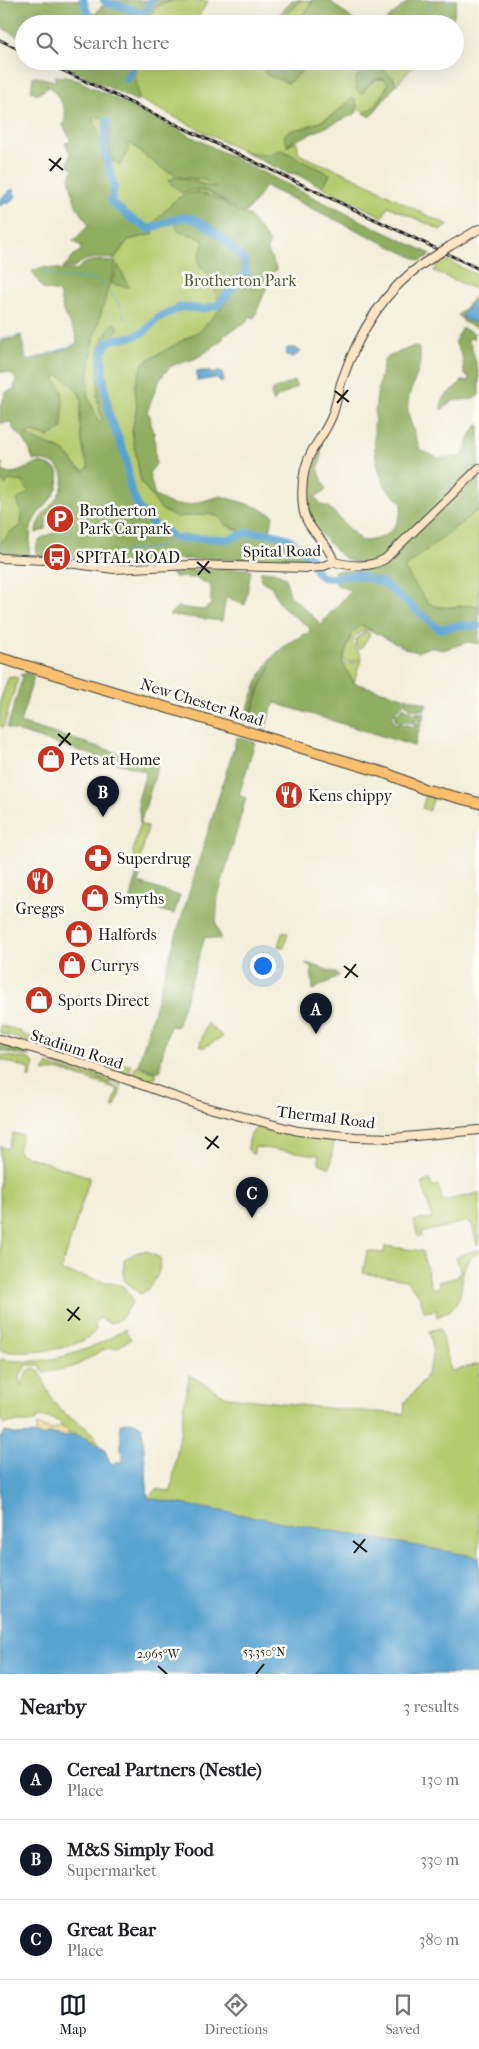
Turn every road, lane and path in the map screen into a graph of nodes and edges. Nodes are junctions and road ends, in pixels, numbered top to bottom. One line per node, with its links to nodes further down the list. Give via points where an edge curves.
1 (479, 229): 4 (main road, Spital Road, bridge, via 397,284 370,321 346,370 332,416 306,464 303,479 304,515)
2 (479, 468): 4 (main road, via 385,559 357,566)
3 (0, 558): 4 (main road, Spital Road, via 128,570 190,565 309,568)
4 (334, 562)
5 (2, 659): 6 (highway, New Chester Road, via 388,774 421,781)
6 (478, 802)
7 (0, 1039): 8 (main road, Stadium Road, via 66,1058)
8 (145, 1087): 9 (main road, Thermal Road, via 201,1106 298,1130 394,1138)
9 (479, 1130)

